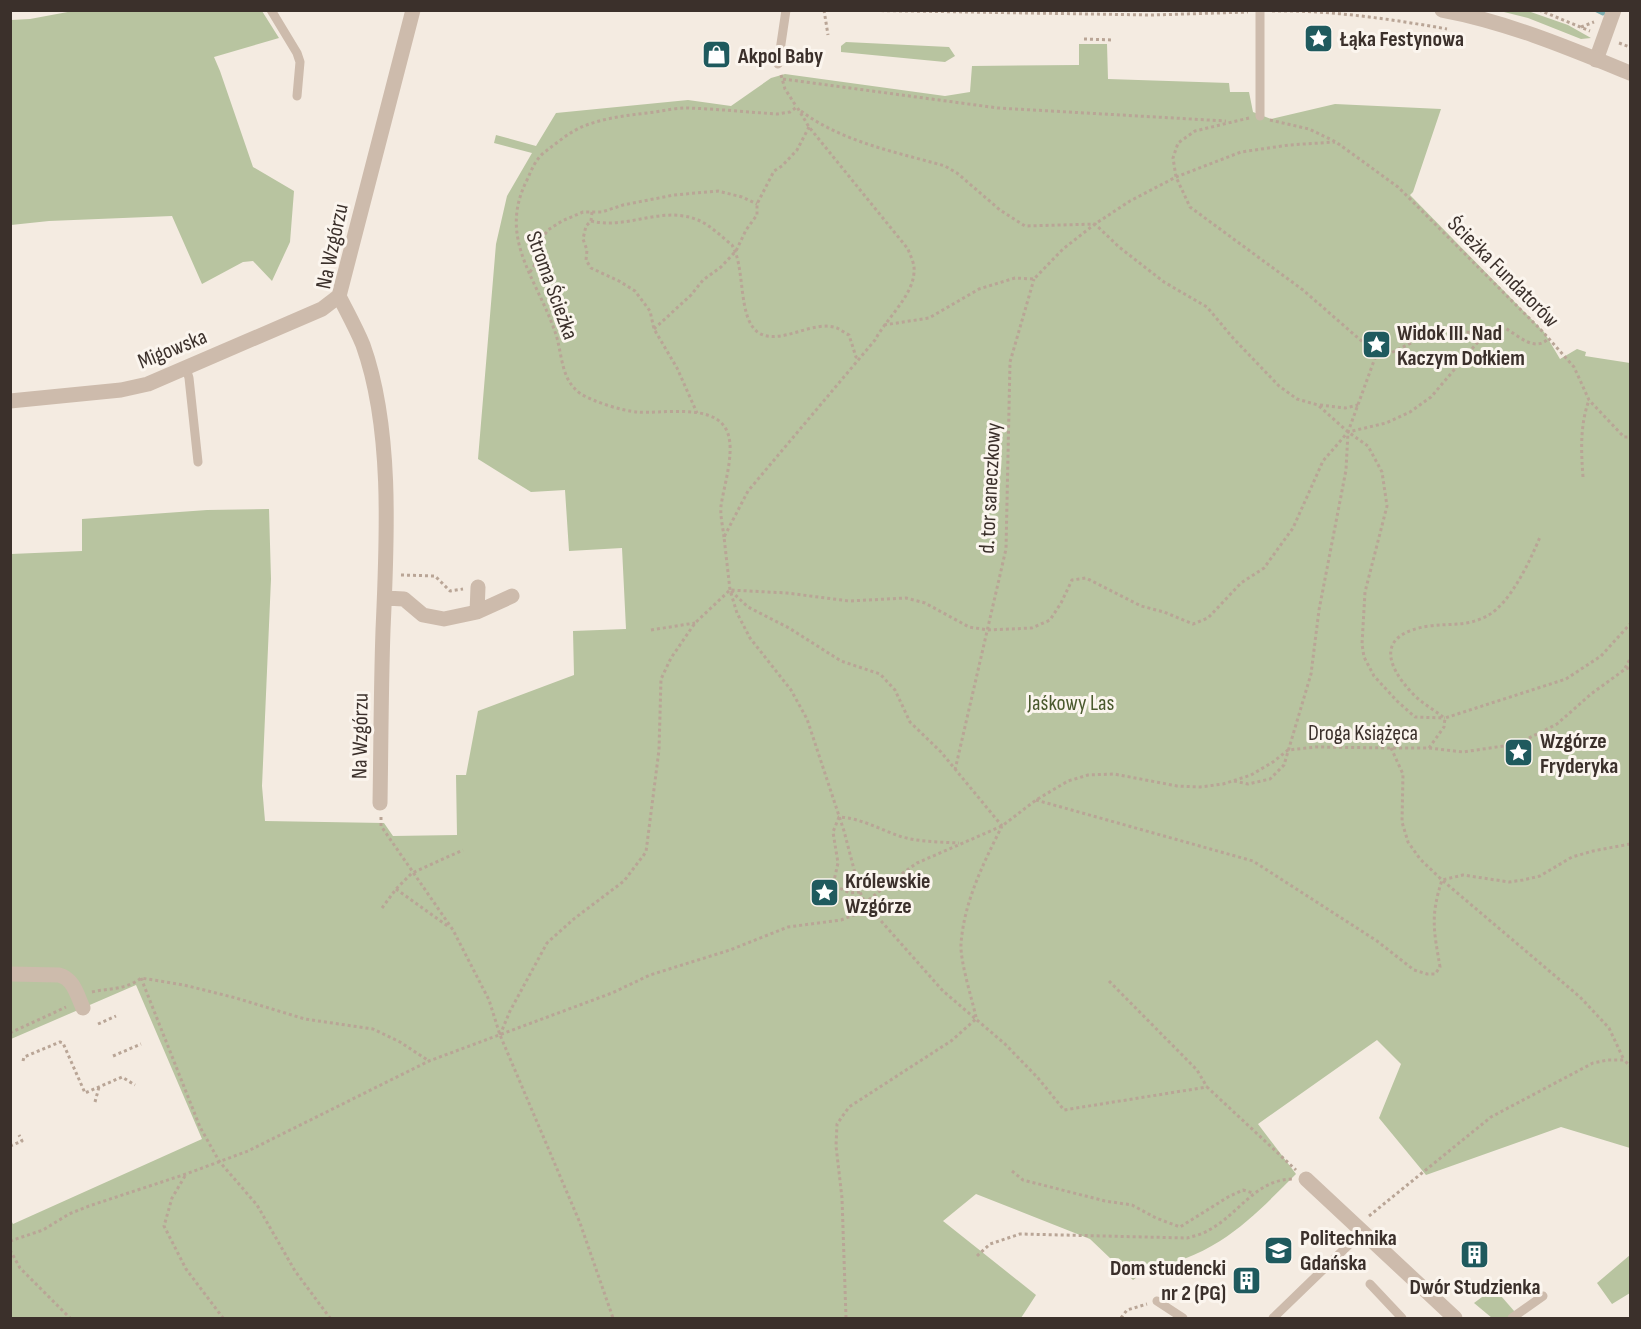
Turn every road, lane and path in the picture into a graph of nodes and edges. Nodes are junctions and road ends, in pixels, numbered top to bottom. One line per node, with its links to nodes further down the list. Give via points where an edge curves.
1 (271, 10): 21 (lane, via 300,62)
2 (412, 10): 35 (street, Na Wzgórzu)
3 (786, 10): 18 (lane)
4 (824, 10): 13 (path)
5 (844, 10): 10 (path)
6 (1442, 10): 11 (street)
7 (1539, 10): 14 (path)
8 (1614, 10): 14 (street)
9 (1260, 11): 10 (path, via 1208,15); 12 (path, via 1363,16); 23 (lane)
10 (1152, 13)
11 (1466, 13): 17 (street)
12 (1449, 29)
13 (828, 35)
14 (1604, 37): 17 (street)
15 (1084, 39): 16 (path)
16 (1114, 40)
17 (1596, 60): 19 (street)
18 (778, 64): 20 (path)
19 (1630, 74)
20 (783, 79): 22 (path); 24 (path, via 998,108)
21 (297, 96)
22 (796, 107): 25 (path); 31 (path, via 848,137 945,166 1025,226); 33 (path, Stroma Ścieżka, via 777,114 684,108 582,126 538,157 516,208 520,252)
23 (1260, 116): 24 (path); 26 (path, Ścieżka Fundatorów, via 1309,129)
24 (1228, 121): 27 (path, via 1195,130 1178,144 1173,158)
25 (809, 127): 28 (path, via 797,150 774,171); 36 (path, via 908,249 915,270 911,288)
26 (1336, 142): 27 (path, via 1241,152); 39 (path, Ścieżka Fundatorów, via 1398,188)
27 (1176, 177): 31 (path); 40 (path, via 1190,207 1303,290 1365,344)
28 (757, 204): 29 (path, via 718,191 656,198); 32 (path, via 757,215)
29 (592, 212): 30 (path); 33 (path, via 583,212 548,230 540,241 539,258)
30 (591, 221): 32 (path, via 617,225 678,214 708,226); 37 (path, via 583,239 586,260 591,268 635,291 650,311)
31 (1095, 224): 34 (path); 45 (path, via 1164,282 1207,307 1280,386 1297,399)
32 (735, 251): 37 (path); 41 (path, via 746,312 759,333 771,337 836,327 849,335)
33 (530, 272): 47 (path, Stroma Ścieżka, via 556,334 569,383 582,394 636,412)
34 (1034, 279): 36 (path, via 1015,278 979,289 929,318); 62 (path, d. tor saneczkowy, via 1010,362 1006,549)
35 (339, 296): 42 (street, Migowska, via 322,309); 57 (street, Na Wzgórzu, via 363,345 375,396 384,472)
36 (882, 326): 41 (path)
37 (654, 329): 47 (path)
38 (1490, 332): 39 (path, via 1505,328 1533,345); 40 (path, via 1453,332); 48 (path, via 1431,397 1410,412 1386,423)
39 (1548, 339): 43 (path, Ścieżka Fundatorów, via 1574,367)
40 (1375, 358): 46 (path)
41 (859, 359): 52 (path, via 748,492)
42 (186, 368): 44 (street, Migowska, via 122,390); 50 (lane)
43 (1589, 400): 49 (path, Ścieżka Fundatorów, via 1624,437); 51 (path, via 1583,416)
44 (10, 401)
45 (1318, 405): 46 (path); 48 (path)
46 (1358, 405): 48 (path)
47 (697, 412): 52 (path, Stroma Ścieżka, via 723,424 730,436 721,508)
48 (1348, 432): 62 (path, via 1323,461 1293,528 1264,568 1241,583 1208,618 1193,624 1141,606 1086,578 1072,580 1050,620 1032,628); 66 (path, via 1368,446 1382,472 1387,507 1365,592 1364,657 1374,676 1414,717); 69 (path, via 1346,471 1311,674)
49 (1630, 437)
50 (198, 462)
51 (1583, 477)
52 (724, 537): 55 (path, Stroma Ścieżka)
53 (1540, 537): 66 (path, via 1509,594 1489,615 1466,625 1429,626 1405,632 1397,637 1389,652 1392,665 1414,695)
54 (478, 587): 58 (street)
55 (730, 590): 59 (path); 62 (path, via 849,601 906,598 925,603 969,627); 70 (path, via 748,607 841,661 880,674 895,690 910,722); 74 (path, Stroma Ścieżka, via 750,638 791,690 807,719)
56 (512, 596): 58 (street)
57 (385, 598): 58 (street, via 404,599 423,615 444,619); 73 (street, Na Wzgórzu)
58 (477, 612)
59 (695, 623): 61 (path); 95 (path, via 661,680 658,750 646,852 624,881 547,943)
60 (1630, 624): 66 (path, via 1601,656 1566,679)
61 (651, 630)
62 (988, 630): 70 (path, d. tor saneczkowy)
63 (1630, 660): 65 (path)
64 (1630, 667): 65 (path, Droga Książęca)
65 (1624, 670): 68 (path, Droga Książęca, via 1557,724 1517,744 1464,752)
66 (1445, 718): 68 (path, via 1444,727)
67 (1391, 748): 68 (path, Droga Książęca); 69 (path, Droga Książęca); 81 (path, via 1403,774 1402,822 1408,842)
68 (1429, 748)
69 (1288, 750): 71 (path, Droga Książęca, via 1251,775); 71 (path, via 1284,765 1270,779)
70 (955, 770): 76 (path)
71 (1233, 781): 72 (path, Droga Książęca, via 1200,787 1114,774 1088,776 1068,781)
72 (1036, 800): 76 (path, Droga Książęca); 81 (path, via 1253,861 1414,970 1427,974 1435,974 1440,968 1433,928 1434,905)
73 (380, 803)
74 (839, 817): 77 (path, via 904,837); 82 (path, via 833,832 838,863); 84 (path, Stroma Ścieżka)
75 (381, 826): 80 (path)
76 (1002, 826): 77 (path, Droga Książęca); 93 (path, via 979,871 961,946)
77 (962, 843): 86 (path, Droga Książęca, via 917,863)
78 (1630, 844): 81 (path, via 1572,857 1540,876 1523,880 1509,882 1463,874)
79 (464, 850): 80 (path)
80 (412, 873): 83 (path); 88 (path)
81 (1442, 880): 98 (path, via 1580,997 1609,1028)
82 (833, 885): 84 (path, via 850,893); 85 (path, via 826,900 817,896 819,891)
83 (396, 889): 87 (path); 88 (path)
84 (860, 892): 86 (path, Stroma Ścieżka)
85 (823, 893)
86 (865, 903): 93 (path, Stroma Ścieżka, via 943,992); 95 (path, Droga Książęca, via 857,914 841,920 788,927 650,975)
87 (382, 908)
88 (453, 930): 95 (path, via 489,1000)
89 (10, 974): 91 (street, via 65,976)
90 (1109, 981): 104 (path, via 1197,1070)
91 (83, 1008)
92 (116, 1016): 94 (path)
93 (976, 1019): 104 (path, Stroma Ścieżka, via 1038,1078 1064,1110); 124 (path, via 951,1041 849,1107 837,1124)
94 (98, 1024)
95 (500, 1035): 100 (path, Droga Książęca); 123 (path, via 580,1223)
96 (141, 1044): 97 (path)
97 (113, 1056)
98 (1624, 1060): 101 (path); 113 (path, via 1593,1063 1491,1117 1367,1218)
99 (23, 1061): 103 (path, via 24,1057 62,1042 85,1093)
100 (429, 1062): 108 (path, Droga Książęca, via 248,1151); 108 (path, via 373,1029 305,1019 205,990 141,978 200,1127)
101 (1630, 1066)
102 (135, 1085): 103 (path, via 122,1077)
103 (99, 1087): 105 (path)
104 (1207, 1087): 111 (path)
105 (95, 1102)
106 (19, 1135): 107 (path, via 22,1141)
107 (10, 1146)
108 (219, 1161): 110 (path, Droga Książęca); 122 (path, via 258,1204 295,1271)
109 (1012, 1171): 112 (path, via 1023,1180 1105,1202 1132,1205 1180,1227 1243,1190)
110 (186, 1174): 114 (path, Droga Książęca, via 89,1206 43,1230); 121 (path, via 172,1198 164,1226 186,1269)
111 (1306, 1179): 112 (path, via 1283,1179); 113 (street)
112 (1253, 1193): 116 (path, via 1210,1230 1187,1239 1020,1234 990,1244)
113 (1362, 1232): 127 (lane); 129 (street)
114 (10, 1241)
115 (10, 1251): 120 (path, via 20,1268)
116 (977, 1256)
117 (1370, 1284): 128 (lane)
118 (1543, 1296): 130 (lane)
119 (1157, 1301): 125 (path, via 1127,1311); 126 (lane)
120 (70, 1318)
121 (223, 1318)
122 (330, 1318)
123 (613, 1318)
124 (846, 1318)
125 (1122, 1318)
126 (1183, 1318)
127 (1273, 1318)
128 (1402, 1318)
129 (1455, 1318)
130 (1512, 1318)

